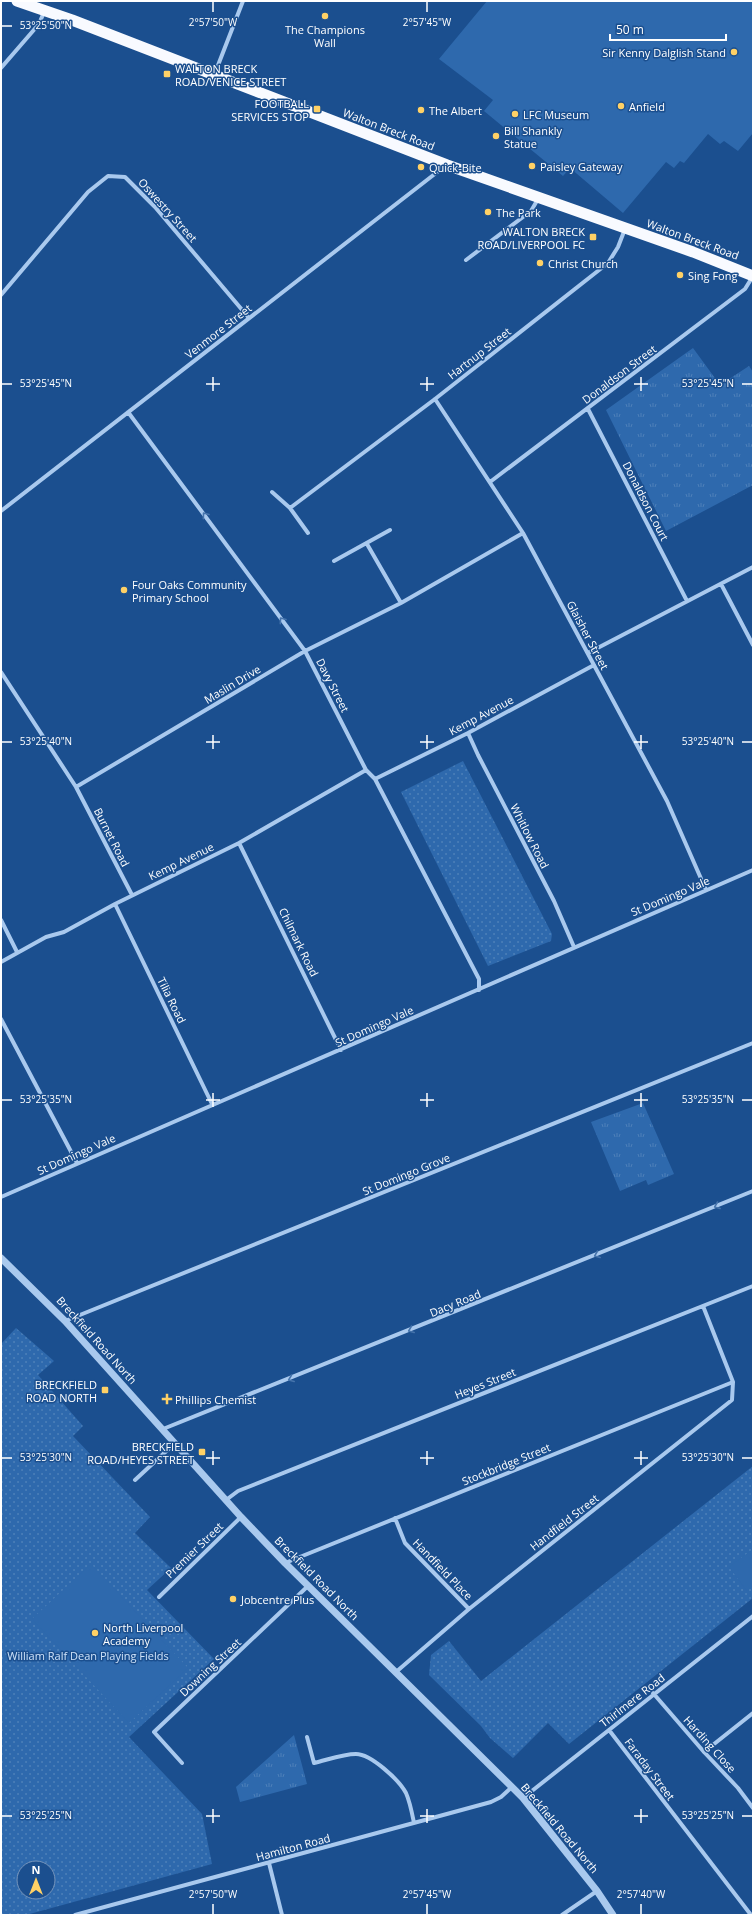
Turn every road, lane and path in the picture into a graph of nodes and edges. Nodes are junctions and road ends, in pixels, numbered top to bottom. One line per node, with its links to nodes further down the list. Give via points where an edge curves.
1 (17, 1): 3 (highway, Walton Breck Road)
2 (243, 1): 5 (street)
3 (45, 10): 4 (street, via 39,24); 5 (highway, Walton Breck Road)
4 (1, 68)
5 (214, 75): 6 (highway, Walton Breck Road)
6 (447, 165): 7 (highway, Walton Breck Road); 12 (street, Venmore Street)
7 (539, 197): 8 (highway, Walton Breck Road); 9 (street, via 531,211)
8 (626, 228): 10 (highway, Walton Breck Road); 13 (street, Hartnup Street, via 608,263)
9 (466, 260)
10 (753, 276): 14 (street, Donaldson Street, via 745,289)
11 (1, 295): 12 (street, Oswestry Street, via 88,192 108,176 125,177 155,207)
12 (249, 318): 15 (street, Venmore Street)
13 (435, 399): 16 (street, Glaisher Street); 18 (street, Hartnup Street)
14 (588, 409): 16 (street, Donaldson Street); 27 (street, Donaldson Court)
15 (128, 412): 19 (street, Venmore Street); 30 (street, Davy Street, one-way to 15)
16 (490, 482): 22 (street, Glaisher Street)
17 (272, 492): 18 (street)
18 (290, 508): 21 (street)
19 (1, 510)
20 (390, 530): 23 (street)
21 (308, 533)
22 (523, 533): 28 (street, Maslin Drive); 31 (street, Glaisher Street)
23 (367, 544): 24 (street); 28 (street)
24 (334, 561)
25 (753, 566): 26 (street)
26 (721, 584): 27 (street); 29 (street)
27 (687, 601): 31 (street)
28 (400, 603): 30 (street, Maslin Drive)
29 (753, 645)
30 (305, 651): 35 (street, Davy Street); 37 (street, Maslin Drive)
31 (588, 653): 32 (street, Glaisher Street)
32 (594, 665): 34 (street, Kemp Avenue); 40 (street, Glaisher Street, via 667,801)
33 (1, 672): 37 (street, Burnet Road)
34 (468, 733): 36 (street, Kemp Avenue); 44 (street, Whitlow Road, via 554,901)
35 (366, 770): 36 (street, Davy Street); 38 (street, Kemp Avenue)
36 (375, 779): 47 (street, Davy Street, via 479,979)
37 (76, 787): 41 (street, Burnet Road)
38 (240, 843): 41 (street, Kemp Avenue); 50 (street, Chilmark Road)
39 (753, 870): 40 (street, St Domingo Vale)
40 (706, 890): 44 (street, St Domingo Vale)
41 (132, 895): 42 (street, Kemp Avenue)
42 (115, 904): 45 (street, Kemp Avenue, via 64,932 46,937); 51 (street, Tilia Road)
43 (1, 920): 45 (street)
44 (574, 947): 47 (street, St Domingo Vale)
45 (18, 952): 46 (street, Kemp Avenue)
46 (1, 962)
47 (479, 990): 50 (street, St Domingo Vale)
48 (1, 1019): 52 (street)
49 (753, 1043): 58 (street, St Domingo Grove)
50 (341, 1050): 51 (street, St Domingo Vale)
51 (212, 1104): 52 (street, St Domingo Vale)
52 (77, 1163): 54 (street, St Domingo Vale)
53 (753, 1191): 60 (street, Dacy Road, one-way to 60)
54 (1, 1197)
55 (1, 1258): 58 (street, Breckfield Road North)
56 (753, 1286): 57 (street, Heyes Street)
57 (703, 1306): 59 (street); 63 (street, Heyes Street, via 244,1489)
58 (65, 1321): 60 (street, Breckfield Road North)
59 (733, 1382): 65 (street, Stockbridge Street); 69 (street, Handfield Street, via 732,1400)
60 (163, 1430): 61 (street, Breckfield Road North)
61 (175, 1443): 62 (street); 63 (street, Breckfield Road North)
62 (135, 1480)
63 (226, 1500): 64 (street, Breckfield Road North)
64 (241, 1517): 66 (street, Breckfield Road North); 68 (street, Premier Street)
65 (395, 1518): 66 (street, Stockbridge Street); 69 (street, Handfield Place, via 405,1543)
66 (285, 1563): 67 (street, Breckfield Road North)
67 (308, 1586): 71 (street, Breckfield Road North); 77 (street, Downing Street, via 154,1732)
68 (159, 1597)
69 (469, 1609): 71 (street, Handfield Street)
70 (753, 1616): 72 (street, Thirlmere Road)
71 (396, 1672): 78 (street, Breckfield Road North)
72 (653, 1693): 74 (street, Thirlmere Road); 76 (street, Harding Close)
73 (753, 1713): 76 (street)
74 (609, 1730): 79 (street, Thirlmere Road); 88 (street, Faraday Street)
75 (307, 1737): 81 (street, via 314,1763 355,1754 368,1756 405,1792)
76 (704, 1752): 80 (street, Harding Close)
77 (182, 1762)
78 (512, 1787): 79 (street, Breckfield Road North); 81 (street, Hamilton Road, via 491,1802)
79 (523, 1798): 83 (street, Breckfield Road North)
80 (753, 1808)
81 (414, 1823): 82 (street, Hamilton Road)
82 (269, 1863): 84 (street, Hamilton Road); 85 (street)
83 (597, 1891): 86 (street); 87 (street, Breckfield Road North)
84 (75, 1915)
85 (282, 1915)
86 (562, 1915)
87 (613, 1915)
88 (751, 1915)

